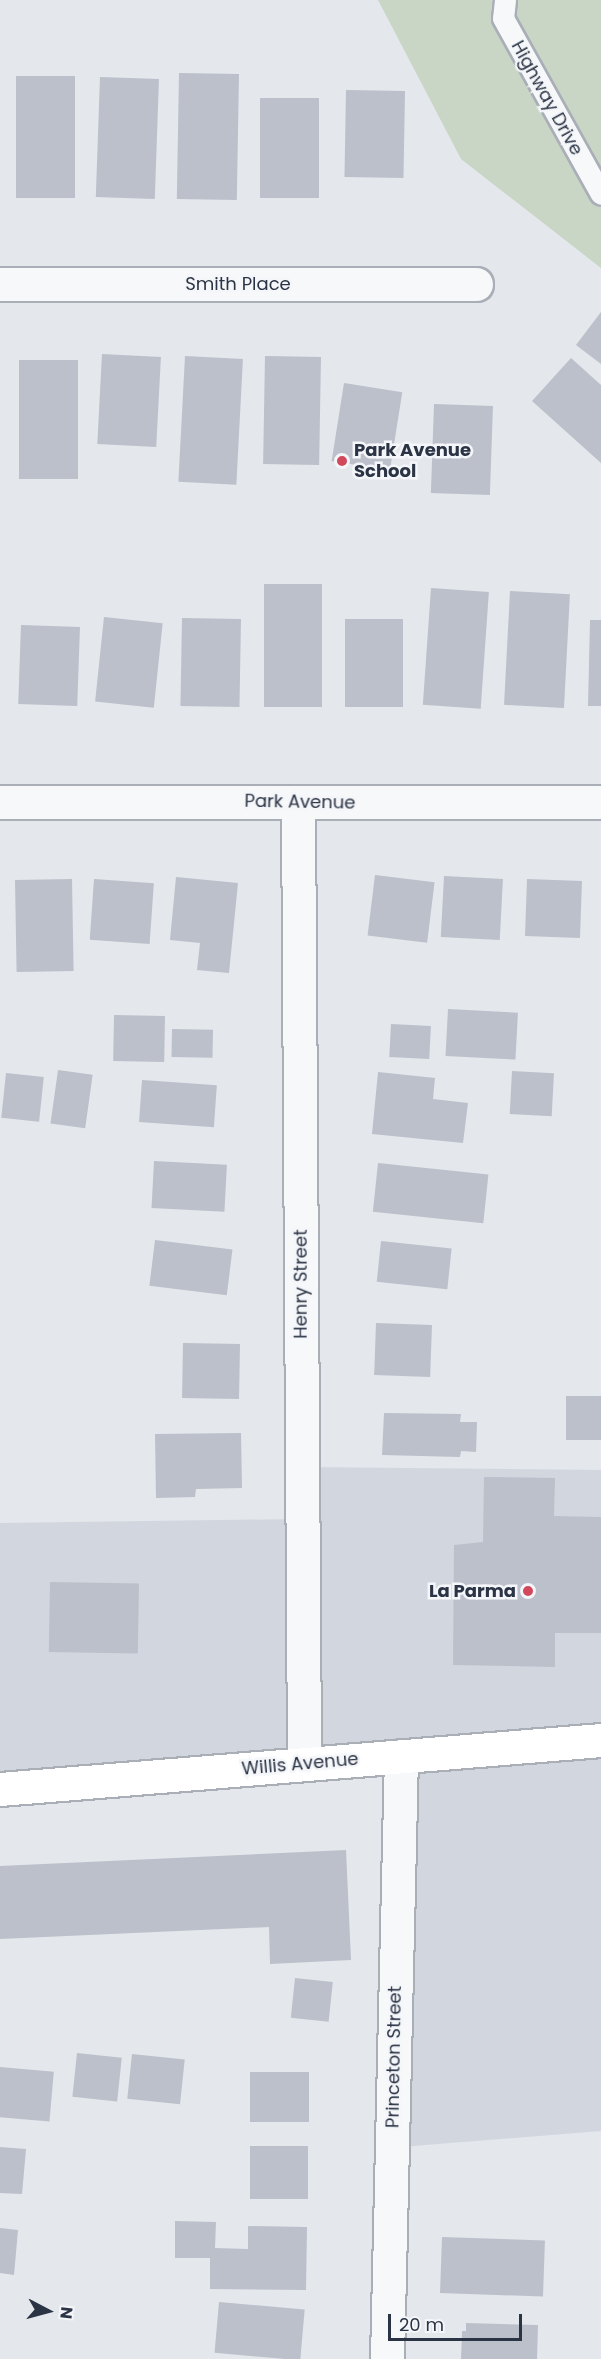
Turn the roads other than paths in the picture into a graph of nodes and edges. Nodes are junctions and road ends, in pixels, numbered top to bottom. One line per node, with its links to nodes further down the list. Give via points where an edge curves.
1 (505, 0): 2 (lane, Highway Drive, via 502,18)
2 (601, 194)
3 (0, 284): 4 (street, Smith Place)
4 (476, 284)
5 (0, 802): 7 (street, Park Avenue)
6 (601, 802): 7 (street, Park Avenue)
7 (298, 804): 10 (street, Henry Street)
8 (601, 1740): 9 (main road, Willis Avenue)
9 (400, 1756): 10 (main road, Willis Avenue); 12 (street, Princeton Street)
10 (304, 1764): 11 (main road, Willis Avenue)
11 (0, 1789)
12 (387, 2359)

